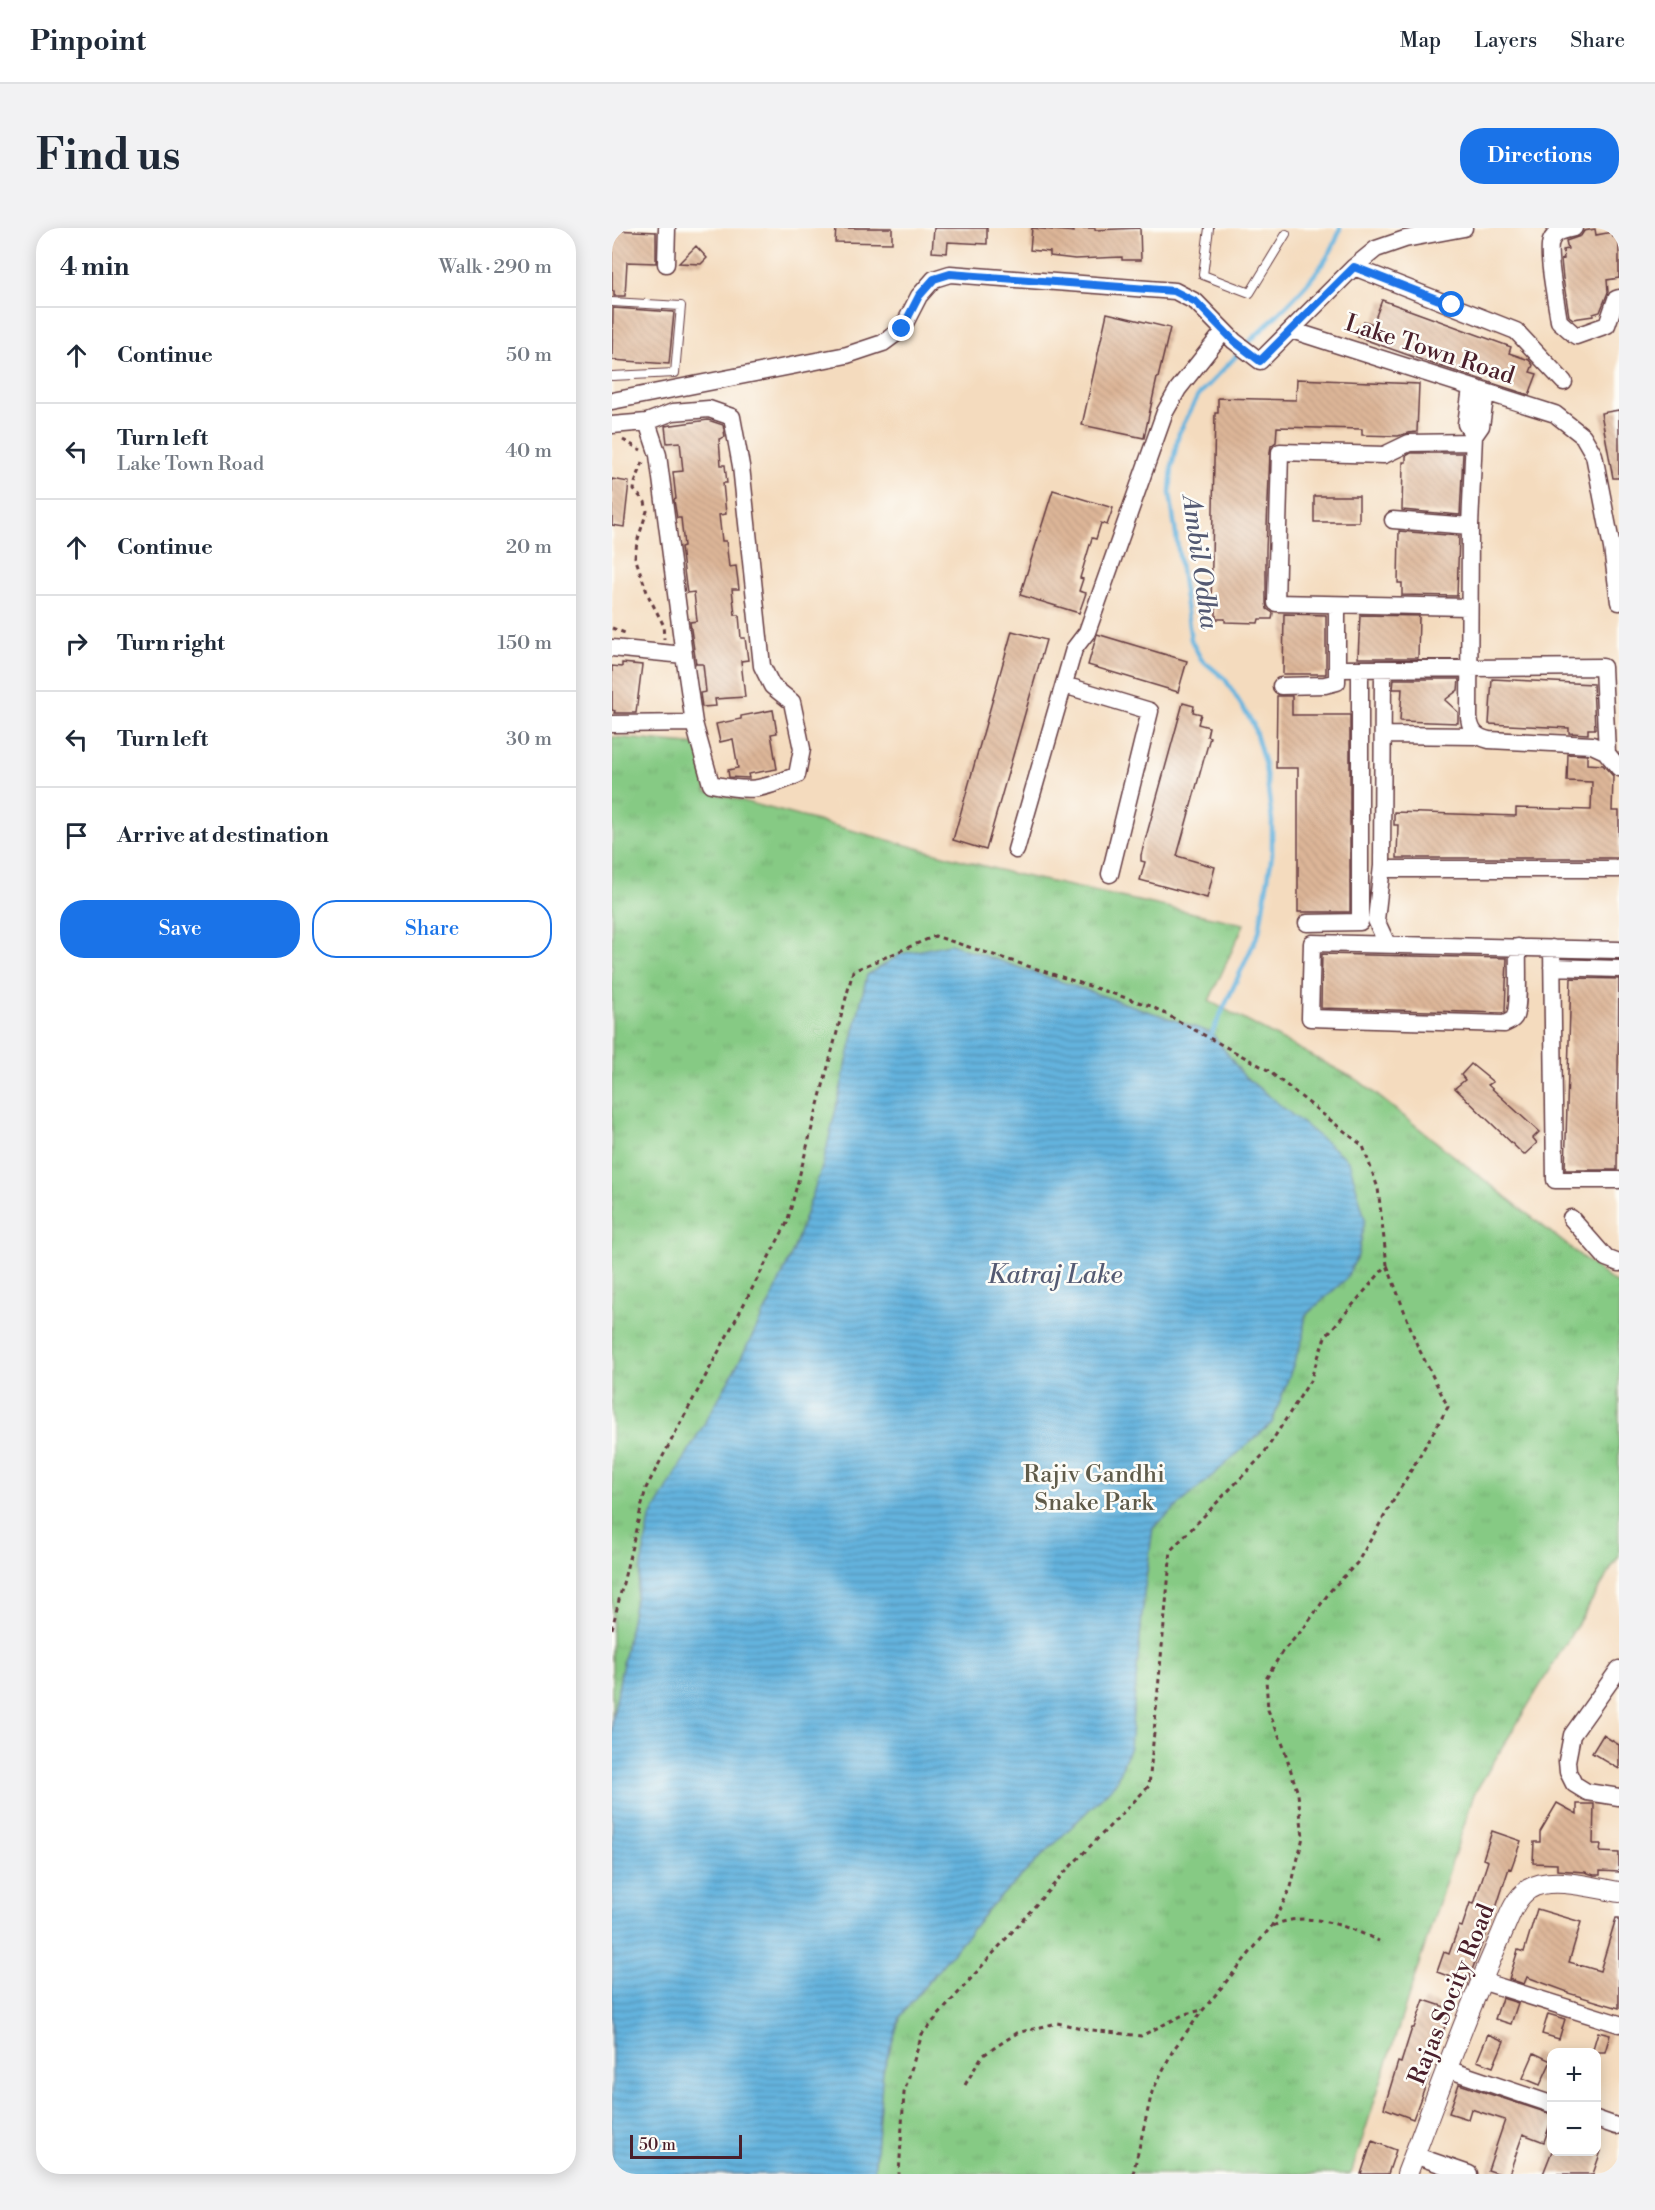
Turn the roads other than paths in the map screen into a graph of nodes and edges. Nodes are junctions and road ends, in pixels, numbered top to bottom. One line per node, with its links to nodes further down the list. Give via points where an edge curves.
1 (667, 228): 6 (street)
2 (1209, 228): 5 (lane, via 1203,275 1250,292)
3 (1574, 228): 8 (street, via 1560,231 1551,241 1559,321 1576,336 1607,325)
4 (1457, 229): 7 (street, Lake Town Road, via 1376,249)
5 (1286, 234)
6 (666, 264)
7 (1354, 267): 10 (street, Lake Town Road); 13 (street, via 1516,331)
8 (1619, 298)
9 (612, 302): 12 (lane, via 681,306 675,373)
10 (1291, 330): 11 (street, via 1260,361); 14 (street, Lake Town Road)
11 (1229, 336): 15 (street, via 1196,302 1174,291 950,274 934,279 919,296 902,329 883,343 847,355); 30 (street, via 1178,389 1165,412 1088,632 1074,649)
12 (612, 376)
13 (1564, 382)
14 (1479, 390): 18 (street, via 1466,424); 21 (street, Lake Town Road, via 1555,414 1583,436 1594,455 1599,477)
15 (612, 401)
16 (647, 422): 17 (street); 25 (street, via 658,455); 32 (street, via 673,412 709,409 732,417 741,466 762,666 772,686 792,702 802,749 797,775 769,787 743,790 711,784)
17 (612, 425)
18 (1473, 439): 20 (street); 22 (street, via 1409,443 1384,455 1280,452 1276,603)
19 (1393, 520): 20 (street)
20 (1470, 526): 23 (street)
21 (1619, 602)
22 (1337, 605): 23 (street); 27 (street)
23 (1468, 607): 26 (street)
24 (612, 648): 25 (street)
25 (684, 655): 32 (street)
26 (1469, 668): 29 (street); 35 (street, via 1469,718 1471,730); 36 (street, via 1603,667)
27 (1337, 669): 28 (street); 31 (street, via 1337,682)
28 (1360, 669): 29 (street); 42 (street, via 1360,922)
29 (1383, 669): 34 (street)
30 (1064, 685): 38 (street); 41 (street, via 1150,711)
31 (1281, 686)
32 (694, 723): 33 (street)
33 (612, 724)
34 (1383, 735): 35 (street); 39 (street)
35 (1477, 736): 36 (street, via 1489,740 1592,745)
36 (1607, 753): 37 (street)
37 (1619, 768)
38 (1016, 850)
39 (1382, 866): 40 (street); 43 (street, via 1376,920)
40 (1619, 869)
41 (1110, 874)
42 (1307, 923)
43 (1387, 944): 44 (street); 44 (street, via 1312,943 1310,1018 1510,1022 1515,1016)
44 (1518, 947): 45 (street)
45 (1552, 948): 46 (street); 47 (street)
46 (1619, 950)
47 (1552, 967): 48 (street); 49 (street, via 1555,1180)
48 (1619, 969)
49 (1619, 1180)
50 (1571, 1218): 51 (street, via 1606,1258)
51 (1619, 1263)
52 (1619, 1669): 53 (street, via 1572,1735 1567,1761 1574,1784 1587,1792)
53 (1619, 1797)
54 (1619, 1892): 55 (street, Rajas Socity Road, via 1567,1884 1544,1884 1529,1889 1516,1902)
55 (1481, 1981): 56 (street); 57 (street, Rajas Socity Road)
56 (1619, 2025)
57 (1447, 2069): 58 (street); 61 (street, Rajas Socity Road)
58 (1547, 2103)
59 (1601, 2121): 60 (street)
60 (1616, 2126)
61 (1414, 2155): 62 (street, Rajas Socity Road); 63 (street)
62 (1407, 2174)
63 (1469, 2174)

